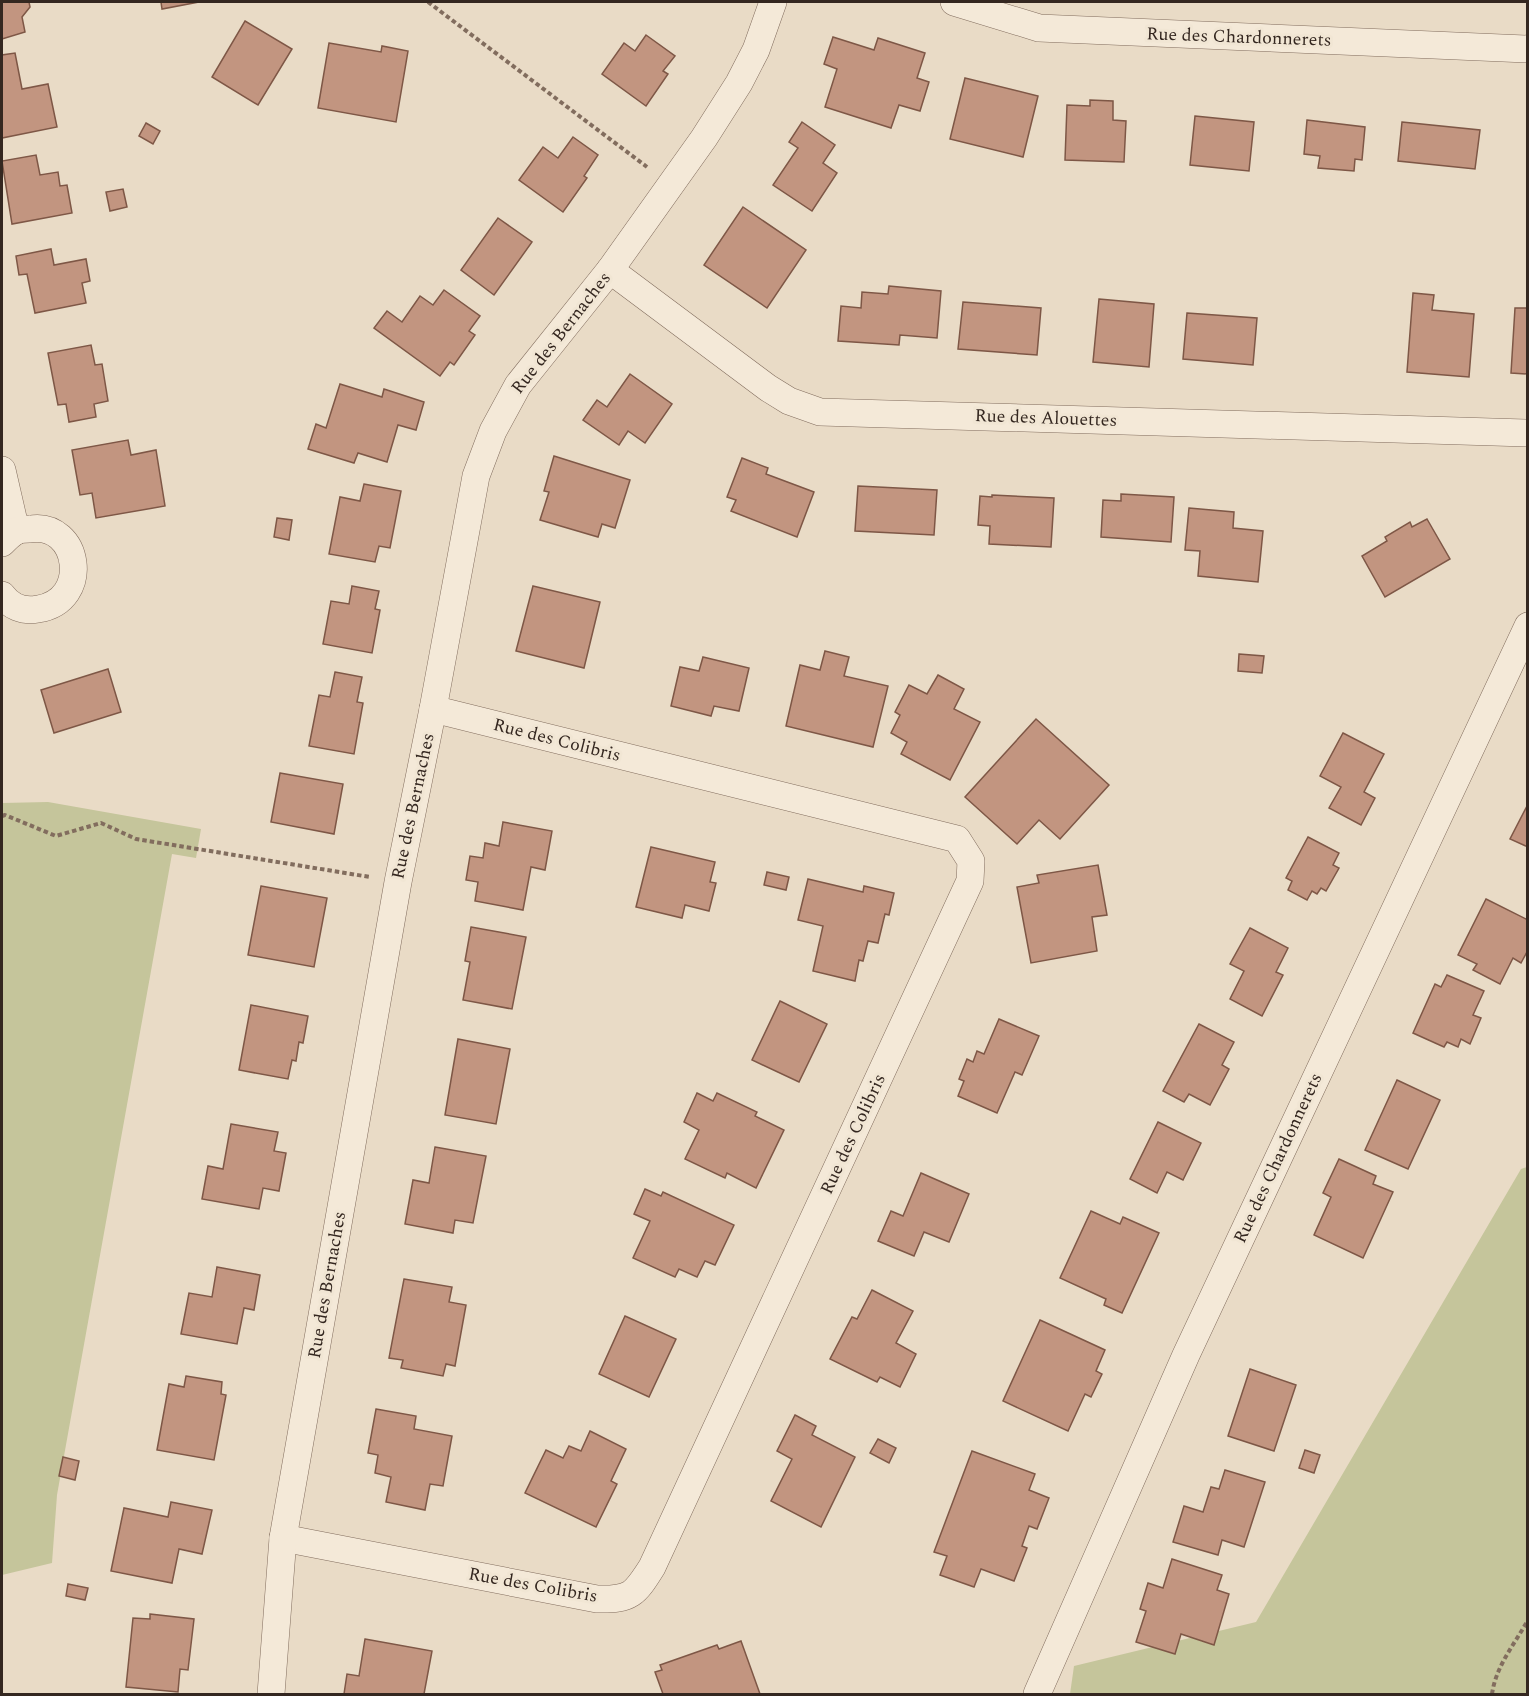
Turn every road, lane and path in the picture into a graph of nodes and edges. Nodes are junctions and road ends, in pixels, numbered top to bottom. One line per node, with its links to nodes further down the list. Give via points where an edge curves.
1 (428, 2): 5 (path)
2 (773, 2): 5 (street, Rue des Bernaches, via 756,50 739,82)
3 (954, 2): 4 (street, Rue des Chardonnerets, via 1039,28)
4 (1527, 49)
5 (670, 185): 6 (street, Rue des Bernaches)
6 (610, 270): 7 (street, Rue des Alouettes, via 768,388 789,401 820,411); 12 (street, Rue des Bernaches, via 518,385 493,431 476,476)
7 (1527, 433)
8 (2, 470): 9 (street)
9 (9, 537): 10 (street, via 38,528 58,535 72,553 75,574 67,594 50,608 28,611 8,603)
10 (2, 595)
11 (1527, 626): 18 (street, Rue des Chardonnerets, via 1186,1355)
12 (433, 709): 14 (street, Rue des Bernaches); 15 (street, Rue des Colibris, via 957,839 971,861 970,881 657,1556 638,1588 618,1599 597,1599)
13 (2, 816): 14 (path, via 56,836 101,823 136,839)
14 (398, 882): 15 (street, Rue des Bernaches)
15 (283, 1538): 17 (street, Rue des Bernaches)
16 (1527, 1620): 19 (path, via 1500,1664)
17 (271, 1695)
18 (1037, 1695)
19 (1492, 1695)

